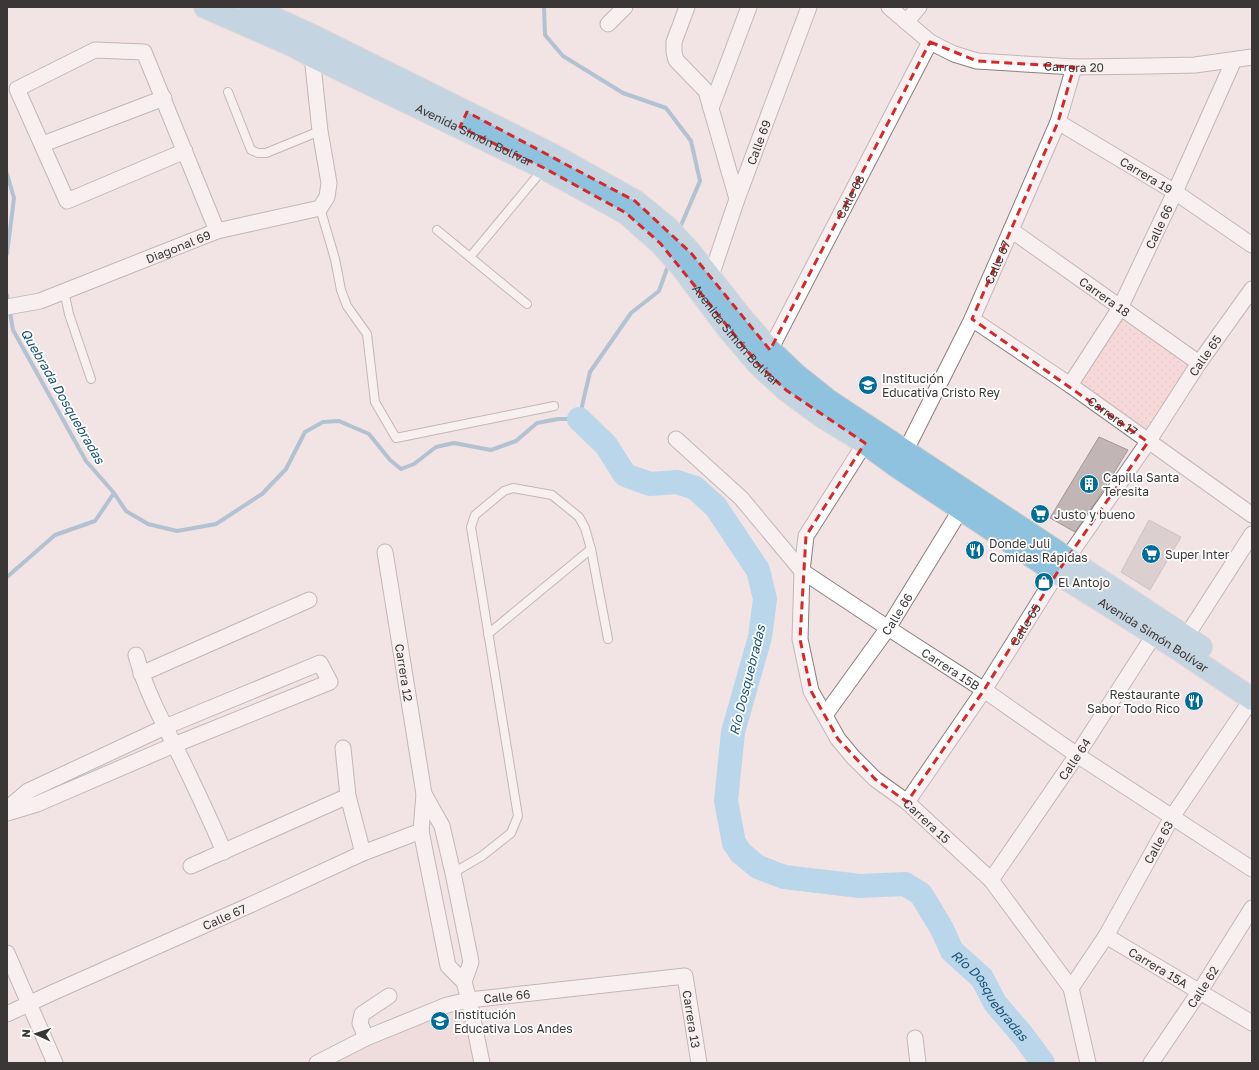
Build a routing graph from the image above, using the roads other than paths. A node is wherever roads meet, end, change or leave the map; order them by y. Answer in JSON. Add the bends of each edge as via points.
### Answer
{"nodes":[{"id":1,"x":205,"y":7,"type":"edge"},
{"id":2,"x":250,"y":7,"type":"edge"},
{"id":3,"x":625,"y":7,"type":"edge"},
{"id":4,"x":687,"y":7,"type":"edge"},
{"id":5,"x":749,"y":7,"type":"edge"},
{"id":6,"x":809,"y":7,"type":"edge"},
{"id":7,"x":889,"y":7,"type":"edge"},
{"id":8,"x":913,"y":14,"type":"edge"},
{"id":9,"x":608,"y":24,"type":"dead end"},
{"id":10,"x":930,"y":42,"type":"junction"},
{"id":11,"x":312,"y":56,"type":"junction"},
{"id":12,"x":1252,"y":58,"type":"edge"},
{"id":13,"x":1234,"y":60,"type":"junction"},
{"id":14,"x":1074,"y":67,"type":"junction"},
{"id":15,"x":228,"y":92,"type":"dead end"},
{"id":16,"x":164,"y":98,"type":"junction"},
{"id":17,"x":711,"y":108,"type":"junction"},
{"id":18,"x":464,"y":119,"type":"junction"},
{"id":19,"x":1058,"y":122,"type":"junction"},
{"id":20,"x":320,"y":131,"type":"junction"},
{"id":21,"x":42,"y":144,"type":"junction"},
{"id":22,"x":185,"y":151,"type":"junction"},
{"id":23,"x":544,"y":168,"type":"junction"},
{"id":24,"x":1175,"y":192,"type":"junction"},
{"id":25,"x":738,"y":199,"type":"junction"},
{"id":26,"x":320,"y":208,"type":"junction"},
{"id":27,"x":437,"y":230,"type":"dead end"},
{"id":28,"x":1011,"y":230,"type":"junction"},
{"id":29,"x":217,"y":231,"type":"junction"},
{"id":30,"x":663,"y":235,"type":"junction"},
{"id":31,"x":1252,"y":245,"type":"edge"},
{"id":32,"x":470,"y":257,"type":"junction"},
{"id":33,"x":685,"y":259,"type":"junction"},
{"id":34,"x":710,"y":279,"type":"junction"},
{"id":35,"x":1252,"y":289,"type":"edge"},
{"id":36,"x":64,"y":291,"type":"junction"},
{"id":37,"x":527,"y":304,"type":"dead end"},
{"id":38,"x":7,"y":307,"type":"edge"},
{"id":39,"x":1120,"y":308,"type":"junction"},
{"id":40,"x":972,"y":319,"type":"junction"},
{"id":41,"x":770,"y":350,"type":"junction"},
{"id":42,"x":1199,"y":363,"type":"junction"},
{"id":43,"x":91,"y":379,"type":"dead end"},
{"id":44,"x":1070,"y":385,"type":"junction"},
{"id":45,"x":554,"y":406,"type":"dead end"},
{"id":46,"x":676,"y":439,"type":"dead end"},
{"id":47,"x":1148,"y":442,"type":"junction"},
{"id":48,"x":865,"y":443,"type":"junction"},
{"id":49,"x":905,"y":452,"type":"junction"},
{"id":50,"x":961,"y":509,"type":"junction"},
{"id":51,"x":1252,"y":515,"type":"edge"},
{"id":52,"x":1252,"y":534,"type":"edge"},
{"id":53,"x":591,"y":549,"type":"junction"},
{"id":54,"x":385,"y":552,"type":"dead end"},
{"id":55,"x":1062,"y":566,"type":"junction"},
{"id":56,"x":802,"y":571,"type":"junction"},
{"id":57,"x":309,"y":600,"type":"dead end"},
{"id":58,"x":888,"y":628,"type":"junction"},
{"id":59,"x":488,"y":634,"type":"junction"},
{"id":60,"x":1154,"y":635,"type":"junction"},
{"id":61,"x":1186,"y":637,"type":"junction"},
{"id":62,"x":608,"y":639,"type":"dead end"},
{"id":63,"x":136,"y":654,"type":"dead end"},
{"id":64,"x":141,"y":674,"type":"junction"},
{"id":65,"x":1252,"y":682,"type":"edge"},
{"id":66,"x":984,"y":690,"type":"junction"},
{"id":67,"x":1252,"y":699,"type":"edge"},
{"id":68,"x":825,"y":715,"type":"junction"},
{"id":69,"x":165,"y":726,"type":"junction"},
{"id":70,"x":174,"y":745,"type":"junction"},
{"id":71,"x":343,"y":748,"type":"dead end"},
{"id":72,"x":1077,"y":755,"type":"junction"},
{"id":73,"x":424,"y":794,"type":"junction"},
{"id":74,"x":348,"y":796,"type":"junction"},
{"id":75,"x":907,"y":802,"type":"junction"},
{"id":76,"x":7,"y":809,"type":"edge"},
{"id":77,"x":7,"y":812,"type":"edge"},
{"id":78,"x":1172,"y":817,"type":"junction"},
{"id":79,"x":421,"y":831,"type":"junction"},
{"id":80,"x":224,"y":852,"type":"junction"},
{"id":81,"x":363,"y":853,"type":"junction"},
{"id":82,"x":191,"y":866,"type":"dead end"},
{"id":83,"x":1252,"y":869,"type":"edge"},
{"id":84,"x":453,"y":873,"type":"junction"},
{"id":85,"x":991,"y":880,"type":"junction"},
{"id":86,"x":1252,"y":908,"type":"edge"},
{"id":87,"x":1106,"y":936,"type":"junction"},
{"id":88,"x":7,"y":953,"type":"edge"},
{"id":89,"x":685,"y":976,"type":"joint"},
{"id":90,"x":464,"y":982,"type":"junction"},
{"id":91,"x":1071,"y":988,"type":"junction"},
{"id":92,"x":1200,"y":991,"type":"junction"},
{"id":93,"x":389,"y":996,"type":"dead end"},
{"id":94,"x":469,"y":1000,"type":"junction"},
{"id":95,"x":29,"y":1004,"type":"junction"},
{"id":96,"x":7,"y":1014,"type":"edge"},
{"id":97,"x":1252,"y":1023,"type":"edge"},
{"id":98,"x":366,"y":1038,"type":"junction"},
{"id":99,"x":915,"y":1038,"type":"dead end"},
{"id":100,"x":56,"y":1063,"type":"edge"},
{"id":101,"x":317,"y":1063,"type":"edge"},
{"id":102,"x":482,"y":1063,"type":"edge"},
{"id":103,"x":699,"y":1063,"type":"edge"},
{"id":104,"x":918,"y":1063,"type":"edge"},
{"id":105,"x":1088,"y":1063,"type":"edge"},
{"id":106,"x":1151,"y":1063,"type":"edge"}],
"edges":[{"from":1,"to":11,"type":"main road","name":"Avenida Simón Bolívar"},
{"from":2,"to":18,"type":"main road","name":"Avenida Simón Bolívar","via":[[319,39]]},
{"from":3,"to":9,"type":"street"},
{"from":4,"to":17,"type":"street","via":[[674,42],[674,52],[676,60],[706,91]]},
{"from":5,"to":17,"type":"street"},
{"from":6,"to":25,"type":"street","name":"Calle 69"},
{"from":7,"to":8,"type":"street"},
{"from":8,"to":10,"type":"street","name":"Carrera 20"},
{"from":10,"to":14,"type":"street","name":"Carrera 20","via":[[977,62]]},
{"from":10,"to":41,"type":"street","name":"Calle 68"},
{"from":11,"to":18,"type":"main road","name":"Avenida Simón Bolívar"},
{"from":11,"to":20,"type":"street"},
{"from":12,"to":13,"type":"street","name":"Carrera 20"},
{"from":13,"to":14,"type":"street","name":"Carrera 20","via":[[1195,65]]},
{"from":13,"to":24,"type":"street","name":"Calle 66"},
{"from":14,"to":19,"type":"street","name":"Calle 67"},
{"from":15,"to":20,"type":"lane","via":[[251,150],[258,153],[266,153]]},
{"from":16,"to":21,"type":"street"},
{"from":16,"to":21,"type":"street","via":[[144,52],[95,50],[17,89]]},
{"from":16,"to":22,"type":"street"},
{"from":17,"to":25,"type":"street"},
{"from":18,"to":23,"type":"main road","name":"Avenida Simón Bolívar"},
{"from":18,"to":30,"type":"main road","name":"Avenida Simón Bolívar","via":[[552,154],[635,201]]},
{"from":19,"to":24,"type":"street","name":"Carrera 19"},
{"from":19,"to":28,"type":"street","name":"Calle 67"},
{"from":20,"to":26,"type":"street","via":[[329,183],[327,197]]},
{"from":21,"to":22,"type":"street","via":[[67,201]]},
{"from":22,"to":29,"type":"street"},
{"from":23,"to":30,"type":"main road","name":"Avenida Simón Bolívar"},
{"from":23,"to":32,"type":"lane"},
{"from":24,"to":31,"type":"street","name":"Carrera 19"},
{"from":24,"to":39,"type":"street","name":"Calle 66"},
{"from":25,"to":34,"type":"street","name":"Calle 69"},
{"from":26,"to":29,"type":"street","name":"Diagonal 69"},
{"from":26,"to":45,"type":"lane","via":[[341,290],[347,306],[367,334],[376,402],[396,438]]},
{"from":27,"to":32,"type":"lane"},
{"from":28,"to":39,"type":"street","name":"Carrera 18"},
{"from":28,"to":40,"type":"street","name":"Calle 67"},
{"from":29,"to":36,"type":"street","name":"Diagonal 69"},
{"from":30,"to":33,"type":"main road","name":"Avenida Simón Bolívar"},
{"from":32,"to":37,"type":"lane"},
{"from":33,"to":34,"type":"main road","name":"Avenida Simón Bolívar"},
{"from":33,"to":48,"type":"main road","name":"Avenida Simón Bolívar","via":[[729,330],[758,364],[786,390]]},
{"from":34,"to":41,"type":"main road","name":"Avenida Simón Bolívar"},
{"from":35,"to":42,"type":"street","name":"Calle 65"},
{"from":36,"to":38,"type":"street","name":"Diagonal 69","via":[[40,301]]},
{"from":36,"to":43,"type":"lane"},
{"from":39,"to":42,"type":"street","name":"Carrera 18"},
{"from":39,"to":44,"type":"street","name":"Calle 66"},
{"from":40,"to":44,"type":"street","name":"Carrera 17"},
{"from":40,"to":49,"type":"street","name":"Calle 67"},
{"from":41,"to":49,"type":"main road","name":"Avenida Simón Bolívar","via":[[829,401]]},
{"from":42,"to":47,"type":"street","name":"Calle 65"},
{"from":44,"to":47,"type":"street","name":"Carrera 17"},
{"from":46,"to":56,"type":"street","name":"Carrera 15B","via":[[741,498]]},
{"from":47,"to":51,"type":"street","name":"Carrera 17"},
{"from":47,"to":55,"type":"street","name":"Calle 65"},
{"from":48,"to":50,"type":"main road","name":"Avenida Simón Bolívar"},
{"from":48,"to":56,"type":"street","via":[[806,536]]},
{"from":49,"to":55,"type":"main road","name":"Avenida Simón Bolívar"},
{"from":50,"to":55,"type":"main road","name":"Avenida Simón Bolívar"},
{"from":50,"to":58,"type":"street","name":"Calle 66"},
{"from":52,"to":61,"type":"street"},
{"from":53,"to":59,"type":"lane"},
{"from":53,"to":59,"type":"lane","via":[[579,517],[552,495],[513,488],[504,491],[487,505],[475,515],[471,527]]},
{"from":53,"to":62,"type":"lane"},
{"from":54,"to":73,"type":"street","name":"Carrera 12"},
{"from":55,"to":60,"type":"main road","name":"Avenida Simón Bolívar"},
{"from":55,"to":61,"type":"main road","name":"Avenida Simón Bolívar"},
{"from":55,"to":66,"type":"street","name":"Calle 65"},
{"from":56,"to":58,"type":"street","name":"Carrera 15B"},
{"from":56,"to":68,"type":"street","name":"Carrera 15","via":[[800,639],[811,691]]},
{"from":57,"to":64,"type":"street"},
{"from":58,"to":66,"type":"street","name":"Carrera 15B"},
{"from":58,"to":68,"type":"street","name":"Calle 66"},
{"from":59,"to":84,"type":"lane","via":[[518,816],[511,833],[482,856]]},
{"from":60,"to":67,"type":"main road","name":"Avenida Simón Bolívar"},
{"from":60,"to":72,"type":"street","name":"Calle 64"},
{"from":61,"to":65,"type":"main road","name":"Avenida Simón Bolívar"},
{"from":63,"to":64,"type":"street"},
{"from":64,"to":69,"type":"street"},
{"from":66,"to":72,"type":"street","name":"Carrera 15B"},
{"from":66,"to":75,"type":"street","name":"Calle 65"},
{"from":67,"to":78,"type":"street","name":"Calle 63"},
{"from":68,"to":75,"type":"street","name":"Carrera 15","via":[[838,739],[853,756],[875,779]]},
{"from":69,"to":70,"type":"street"},
{"from":69,"to":70,"type":"street","via":[[320,664],[330,682]]},
{"from":69,"to":76,"type":"street","via":[[28,791]]},
{"from":70,"to":77,"type":"street","via":[[37,804]]},
{"from":70,"to":80,"type":"street","via":[[206,808]]},
{"from":71,"to":74,"type":"street"},
{"from":72,"to":78,"type":"street","name":"Carrera 15B"},
{"from":72,"to":85,"type":"street","name":"Calle 64"},
{"from":73,"to":79,"type":"street","name":"Carrera 12"},
{"from":73,"to":84,"type":"street","name":"Carrera 12","via":[[442,826]]},
{"from":74,"to":80,"type":"street"},
{"from":74,"to":81,"type":"street"},
{"from":75,"to":85,"type":"street","name":"Carrera 15"},
{"from":78,"to":83,"type":"street","name":"Carrera 15B"},
{"from":78,"to":87,"type":"street","name":"Calle 63"},
{"from":79,"to":81,"type":"street","name":"Calle 67"},
{"from":79,"to":90,"type":"street","name":"Carrera 12","via":[[448,966]]},
{"from":80,"to":82,"type":"street"},
{"from":81,"to":95,"type":"street","name":"Calle 67"},
{"from":84,"to":90,"type":"street","name":"Carrera 12","via":[[471,962]]},
{"from":85,"to":91,"type":"street","name":"Carrera 15"},
{"from":86,"to":92,"type":"street","name":"Calle 62"},
{"from":87,"to":91,"type":"street","name":"Calle 63"},
{"from":87,"to":92,"type":"street","name":"Carrera 15A"},
{"from":88,"to":95,"type":"street"},
{"from":89,"to":94,"type":"street","name":"Calle 66"},
{"from":89,"to":103,"type":"street","name":"Carrera 13"},
{"from":90,"to":94,"type":"street","name":"Carrera 12"},
{"from":91,"to":105,"type":"street","name":"Carrera 15"},
{"from":92,"to":97,"type":"street","name":"Carrera 15A"},
{"from":92,"to":106,"type":"street","name":"Calle 62"},
{"from":93,"to":98,"type":"street","via":[[362,1014],[360,1023]]},
{"from":94,"to":98,"type":"street","name":"Calle 66","via":[[447,1004]]},
{"from":94,"to":102,"type":"street","name":"Carrera 12"},
{"from":95,"to":96,"type":"street","name":"Calle 67"},
{"from":95,"to":100,"type":"street"},
{"from":98,"to":101,"type":"street","name":"Calle 66"},
{"from":99,"to":104,"type":"street"}]}
